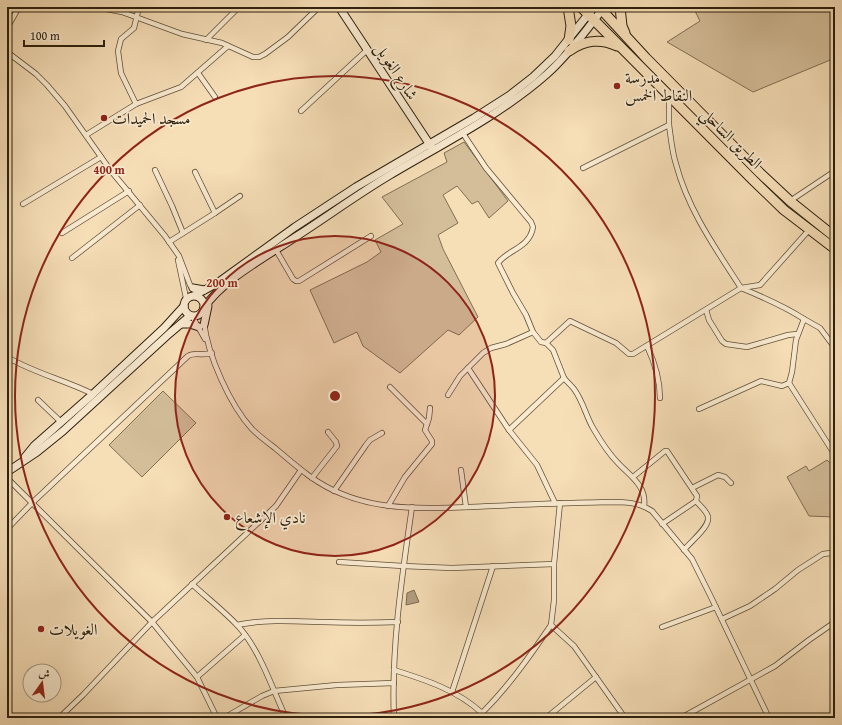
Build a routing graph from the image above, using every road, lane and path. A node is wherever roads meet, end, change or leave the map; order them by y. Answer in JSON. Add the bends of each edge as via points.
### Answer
{"nodes":[{"id":1,"x":19,"y":7,"type":"edge"},
{"id":2,"x":96,"y":7,"type":"edge"},
{"id":3,"x":139,"y":7,"type":"edge"},
{"id":4,"x":239,"y":7,"type":"edge"},
{"id":5,"x":319,"y":7,"type":"edge"},
{"id":6,"x":339,"y":7,"type":"edge"},
{"id":7,"x":568,"y":7,"type":"edge"},
{"id":8,"x":581,"y":7,"type":"edge"},
{"id":9,"x":620,"y":7,"type":"edge"},
{"id":10,"x":596,"y":11,"type":"edge"},
{"id":11,"x":137,"y":17,"type":"junction"},
{"id":12,"x":7,"y":28,"type":"edge"},
{"id":13,"x":626,"y":35,"type":"junction"},
{"id":14,"x":206,"y":40,"type":"junction"},
{"id":15,"x":569,"y":40,"type":"junction"},
{"id":16,"x":228,"y":46,"type":"junction"},
{"id":17,"x":367,"y":50,"type":"junction"},
{"id":18,"x":569,"y":51,"type":"junction"},
{"id":19,"x":624,"y":51,"type":"junction"},
{"id":20,"x":7,"y":52,"type":"edge"},
{"id":21,"x":198,"y":73,"type":"junction"},
{"id":22,"x":669,"y":96,"type":"junction"},
{"id":23,"x":215,"y":97,"type":"dead end"},
{"id":24,"x":136,"y":104,"type":"junction"},
{"id":25,"x":301,"y":111,"type":"dead end"},
{"id":26,"x":669,"y":125,"type":"junction"},
{"id":27,"x":462,"y":132,"type":"junction"},
{"id":28,"x":422,"y":133,"type":"junction"},
{"id":29,"x":86,"y":135,"type":"junction"},
{"id":30,"x":438,"y":138,"type":"junction"},
{"id":31,"x":431,"y":147,"type":"junction"},
{"id":32,"x":415,"y":152,"type":"junction"},
{"id":33,"x":101,"y":157,"type":"junction"},
{"id":34,"x":583,"y":168,"type":"dead end"},
{"id":35,"x":154,"y":170,"type":"dead end"},
{"id":36,"x":195,"y":172,"type":"dead end"},
{"id":37,"x":835,"y":172,"type":"edge"},
{"id":38,"x":129,"y":191,"type":"junction"},
{"id":39,"x":240,"y":196,"type":"dead end"},
{"id":40,"x":790,"y":201,"type":"junction"},
{"id":41,"x":23,"y":204,"type":"dead end"},
{"id":42,"x":140,"y":205,"type":"junction"},
{"id":43,"x":215,"y":213,"type":"junction"},
{"id":44,"x":809,"y":230,"type":"junction"},
{"id":45,"x":62,"y":233,"type":"dead end"},
{"id":46,"x":183,"y":233,"type":"junction"},
{"id":47,"x":371,"y":236,"type":"dead end"},
{"id":48,"x":835,"y":237,"type":"edge"},
{"id":49,"x":169,"y":242,"type":"junction"},
{"id":50,"x":835,"y":249,"type":"edge"},
{"id":51,"x":276,"y":250,"type":"junction"},
{"id":52,"x":175,"y":251,"type":"junction"},
{"id":53,"x":72,"y":258,"type":"dead end"},
{"id":54,"x":741,"y":288,"type":"junction"},
{"id":55,"x":194,"y":292,"type":"junction"},
{"id":56,"x":186,"y":298,"type":"junction"},
{"id":57,"x":211,"y":298,"type":"junction"},
{"id":58,"x":184,"y":306,"type":"junction"},
{"id":59,"x":204,"y":309,"type":"junction"},
{"id":60,"x":706,"y":310,"type":"junction"},
{"id":61,"x":191,"y":316,"type":"junction"},
{"id":62,"x":804,"y":319,"type":"junction"},
{"id":63,"x":181,"y":324,"type":"junction"},
{"id":64,"x":202,"y":326,"type":"junction"},
{"id":65,"x":533,"y":332,"type":"junction"},
{"id":66,"x":797,"y":334,"type":"junction"},
{"id":67,"x":546,"y":343,"type":"junction"},
{"id":68,"x":647,"y":346,"type":"junction"},
{"id":69,"x":835,"y":348,"type":"edge"},
{"id":70,"x":212,"y":353,"type":"junction"},
{"id":71,"x":7,"y":357,"type":"edge"},
{"id":72,"x":468,"y":368,"type":"junction"},
{"id":73,"x":564,"y":378,"type":"junction"},
{"id":74,"x":789,"y":383,"type":"junction"},
{"id":75,"x":390,"y":387,"type":"dead end"},
{"id":76,"x":93,"y":394,"type":"junction"},
{"id":77,"x":448,"y":395,"type":"dead end"},
{"id":78,"x":660,"y":398,"type":"dead end"},
{"id":79,"x":38,"y":400,"type":"dead end"},
{"id":80,"x":430,"y":408,"type":"dead end"},
{"id":81,"x":699,"y":409,"type":"dead end"},
{"id":82,"x":61,"y":422,"type":"junction"},
{"id":83,"x":427,"y":424,"type":"junction"},
{"id":84,"x":509,"y":430,"type":"junction"},
{"id":85,"x":328,"y":432,"type":"dead end"},
{"id":86,"x":382,"y":433,"type":"dead end"},
{"id":87,"x":835,"y":456,"type":"edge"},
{"id":88,"x":22,"y":461,"type":"junction"},
{"id":89,"x":301,"y":470,"type":"junction"},
{"id":90,"x":461,"y":470,"type":"dead end"},
{"id":91,"x":7,"y":472,"type":"edge"},
{"id":92,"x":633,"y":477,"type":"junction"},
{"id":93,"x":7,"y":478,"type":"edge"},
{"id":94,"x":312,"y":478,"type":"junction"},
{"id":95,"x":731,"y":483,"type":"dead end"},
{"id":96,"x":692,"y":488,"type":"junction"},
{"id":97,"x":334,"y":491,"type":"junction"},
{"id":98,"x":696,"y":501,"type":"junction"},
{"id":99,"x":32,"y":503,"type":"junction"},
{"id":100,"x":557,"y":503,"type":"junction"},
{"id":101,"x":388,"y":506,"type":"junction"},
{"id":102,"x":644,"y":506,"type":"junction"},
{"id":103,"x":412,"y":507,"type":"junction"},
{"id":104,"x":466,"y":507,"type":"junction"},
{"id":105,"x":662,"y":524,"type":"junction"},
{"id":106,"x":7,"y":529,"type":"edge"},
{"id":107,"x":684,"y":550,"type":"junction"},
{"id":108,"x":835,"y":554,"type":"edge"},
{"id":109,"x":339,"y":562,"type":"dead end"},
{"id":110,"x":554,"y":564,"type":"junction"},
{"id":111,"x":403,"y":566,"type":"junction"},
{"id":112,"x":493,"y":566,"type":"junction"},
{"id":113,"x":192,"y":584,"type":"junction"},
{"id":114,"x":716,"y":607,"type":"junction"},
{"id":115,"x":722,"y":619,"type":"junction"},
{"id":116,"x":152,"y":622,"type":"junction"},
{"id":117,"x":398,"y":622,"type":"junction"},
{"id":118,"x":835,"y":622,"type":"edge"},
{"id":119,"x":237,"y":625,"type":"junction"},
{"id":120,"x":551,"y":625,"type":"junction"},
{"id":121,"x":662,"y":627,"type":"dead end"},
{"id":122,"x":245,"y":635,"type":"junction"},
{"id":123,"x":394,"y":670,"type":"junction"},
{"id":124,"x":197,"y":677,"type":"junction"},
{"id":125,"x":596,"y":677,"type":"junction"},
{"id":126,"x":750,"y":680,"type":"junction"},
{"id":127,"x":394,"y":683,"type":"junction"},
{"id":128,"x":274,"y":691,"type":"junction"},
{"id":129,"x":452,"y":692,"type":"junction"},
{"id":130,"x":482,"y":713,"type":"junction"},
{"id":131,"x":59,"y":718,"type":"edge"},
{"id":132,"x":217,"y":718,"type":"edge"},
{"id":133,"x":224,"y":718,"type":"edge"},
{"id":134,"x":286,"y":718,"type":"edge"},
{"id":135,"x":394,"y":718,"type":"edge"},
{"id":136,"x":478,"y":718,"type":"edge"},
{"id":137,"x":486,"y":718,"type":"edge"},
{"id":138,"x":546,"y":718,"type":"edge"},
{"id":139,"x":625,"y":718,"type":"edge"},
{"id":140,"x":681,"y":718,"type":"edge"},
{"id":141,"x":769,"y":718,"type":"edge"}],
"edges":[{"from":1,"to":12,"type":"street"},
{"from":2,"to":11,"type":"street"},
{"from":3,"to":11,"type":"street"},
{"from":4,"to":14,"type":"street"},
{"from":5,"to":16,"type":"street","via":[[288,37],[259,57],[247,55]]},
{"from":6,"to":17,"type":"street","name":"شارع الغويل"},
{"from":7,"to":15,"type":"highway","via":[[571,26]]},
{"from":8,"to":10,"type":"highway","name":"الطريق الساحلي"},
{"from":9,"to":13,"type":"highway","via":[[622,26]]},
{"from":10,"to":13,"type":"highway","name":"الطريق الساحلي"},
{"from":10,"to":15,"type":"street"},
{"from":10,"to":18,"type":"street"},
{"from":10,"to":19,"type":"highway","name":"الطريق الساحلي"},
{"from":11,"to":14,"type":"street"},
{"from":11,"to":24,"type":"street","via":[[134,28],[121,39],[118,51],[121,73]]},
{"from":13,"to":40,"type":"highway","name":"الطريق الساحلي"},
{"from":14,"to":16,"type":"street"},
{"from":15,"to":30,"type":"street","via":[[522,86]]},
{"from":16,"to":21,"type":"street"},
{"from":17,"to":25,"type":"street"},
{"from":17,"to":28,"type":"street","name":"شارع الغويل"},
{"from":18,"to":19,"type":"highway","via":[[580,44],[592,41],[609,43]]},
{"from":18,"to":27,"type":"street","via":[[525,92]]},
{"from":19,"to":22,"type":"highway","name":"الطريق الساحلي"},
{"from":20,"to":29,"type":"street","via":[[47,85]]},
{"from":21,"to":23,"type":"street"},
{"from":21,"to":24,"type":"street","via":[[181,87]]},
{"from":22,"to":26,"type":"street"},
{"from":22,"to":44,"type":"highway","name":"الطريق الساحلي","via":[[784,210]]},
{"from":24,"to":29,"type":"street"},
{"from":26,"to":34,"type":"street"},
{"from":26,"to":54,"type":"street","via":[[676,164],[694,211]]},
{"from":27,"to":31,"type":"street"},
{"from":27,"to":65,"type":"street","via":[[486,168],[533,227],[521,247],[498,263]]},
{"from":28,"to":30,"type":"street"},
{"from":28,"to":31,"type":"street","name":"شارع الغويل"},
{"from":28,"to":32,"type":"street"},
{"from":29,"to":33,"type":"street"},
{"from":30,"to":31,"type":"street"},
{"from":31,"to":32,"type":"street"},
{"from":31,"to":51,"type":"street"},
{"from":32,"to":55,"type":"street","via":[[327,206],[206,289]]},
{"from":33,"to":38,"type":"street"},
{"from":33,"to":41,"type":"street"},
{"from":35,"to":46,"type":"street"},
{"from":36,"to":43,"type":"street"},
{"from":37,"to":40,"type":"street"},
{"from":38,"to":42,"type":"street"},
{"from":38,"to":45,"type":"street"},
{"from":39,"to":43,"type":"street"},
{"from":40,"to":48,"type":"highway","name":"الطريق الساحلي"},
{"from":42,"to":49,"type":"street"},
{"from":42,"to":53,"type":"street"},
{"from":43,"to":46,"type":"street"},
{"from":44,"to":50,"type":"highway","name":"الطريق الساحلي"},
{"from":44,"to":54,"type":"street","via":[[760,285]]},
{"from":46,"to":49,"type":"street"},
{"from":47,"to":51,"type":"street","via":[[299,281],[293,279]]},
{"from":49,"to":52,"type":"street"},
{"from":51,"to":57,"type":"street"},
{"from":52,"to":55,"type":"street"},
{"from":52,"to":56,"type":"street"},
{"from":54,"to":60,"type":"street"},
{"from":54,"to":62,"type":"street","via":[[769,299]]},
{"from":55,"to":56,"type":"street"},
{"from":55,"to":59,"type":"street","via":[[202,300]]},
{"from":56,"to":58,"type":"street"},
{"from":57,"to":59,"type":"street"},
{"from":57,"to":64,"type":"street"},
{"from":58,"to":61,"type":"street"},
{"from":58,"to":76,"type":"street"},
{"from":59,"to":61,"type":"street","via":[[197,316]]},
{"from":59,"to":64,"type":"street"},
{"from":60,"to":66,"type":"street","via":[[709,320],[726,344],[747,348]]},
{"from":60,"to":68,"type":"street"},
{"from":61,"to":63,"type":"street"},
{"from":61,"to":64,"type":"street"},
{"from":62,"to":66,"type":"street"},
{"from":62,"to":69,"type":"street","via":[[820,328]]},
{"from":63,"to":64,"type":"street"},
{"from":63,"to":88,"type":"street","via":[[63,431]]},
{"from":64,"to":70,"type":"street"},
{"from":65,"to":67,"type":"street","via":[[541,342]]},
{"from":65,"to":72,"type":"street","via":[[487,350]]},
{"from":66,"to":74,"type":"street"},
{"from":67,"to":68,"type":"street","via":[[570,321],[616,343],[629,354]]},
{"from":67,"to":73,"type":"street","via":[[556,355]]},
{"from":68,"to":78,"type":"street","via":[[657,371]]},
{"from":70,"to":89,"type":"street","via":[[231,400],[247,423]]},
{"from":70,"to":99,"type":"street","via":[[188,356]]},
{"from":71,"to":76,"type":"street"},
{"from":72,"to":77,"type":"street","via":[[454,382]]},
{"from":72,"to":84,"type":"street"},
{"from":73,"to":84,"type":"street"},
{"from":73,"to":92,"type":"street","via":[[577,394],[606,448]]},
{"from":74,"to":81,"type":"street","via":[[782,386],[761,381]]},
{"from":74,"to":87,"type":"street"},
{"from":75,"to":83,"type":"street"},
{"from":76,"to":82,"type":"street"},
{"from":79,"to":82,"type":"street"},
{"from":80,"to":83,"type":"street"},
{"from":82,"to":88,"type":"street","via":[[34,446]]},
{"from":83,"to":101,"type":"street","via":[[425,432],[432,444],[405,477]]},
{"from":84,"to":100,"type":"street","via":[[537,465]]},
{"from":85,"to":94,"type":"street","via":[[337,446]]},
{"from":86,"to":97,"type":"street","via":[[370,440]]},
{"from":88,"to":91,"type":"street"},
{"from":89,"to":94,"type":"street"},
{"from":89,"to":113,"type":"street","via":[[276,506]]},
{"from":90,"to":104,"type":"street"},
{"from":92,"to":96,"type":"street","via":[[667,450]]},
{"from":92,"to":102,"type":"street","via":[[641,488]]},
{"from":93,"to":99,"type":"street"},
{"from":94,"to":97,"type":"street"},
{"from":95,"to":96,"type":"street","via":[[718,475]]},
{"from":96,"to":98,"type":"street","via":[[697,496]]},
{"from":97,"to":101,"type":"street","via":[[351,498]]},
{"from":98,"to":105,"type":"street"},
{"from":98,"to":107,"type":"street","via":[[708,516],[708,522]]},
{"from":99,"to":106,"type":"street"},
{"from":99,"to":116,"type":"street"},
{"from":100,"to":102,"type":"street","via":[[609,502]]},
{"from":100,"to":104,"type":"street"},
{"from":100,"to":110,"type":"street"},
{"from":101,"to":103,"type":"street"},
{"from":102,"to":105,"type":"street","via":[[652,511]]},
{"from":103,"to":104,"type":"street"},
{"from":103,"to":111,"type":"street"},
{"from":105,"to":107,"type":"street"},
{"from":107,"to":114,"type":"street","via":[[692,559]]},
{"from":108,"to":115,"type":"street","via":[[823,554],[750,606]]},
{"from":109,"to":111,"type":"street"},
{"from":110,"to":112,"type":"street"},
{"from":110,"to":120,"type":"street"},
{"from":111,"to":112,"type":"street"},
{"from":111,"to":117,"type":"street"},
{"from":112,"to":129,"type":"street"},
{"from":113,"to":116,"type":"street"},
{"from":113,"to":119,"type":"street"},
{"from":114,"to":115,"type":"street"},
{"from":114,"to":121,"type":"street"},
{"from":115,"to":126,"type":"street"},
{"from":116,"to":124,"type":"street"},
{"from":116,"to":131,"type":"street"},
{"from":117,"to":119,"type":"street","via":[[271,621]]},
{"from":117,"to":123,"type":"street"},
{"from":118,"to":126,"type":"street","via":[[775,666]]},
{"from":119,"to":122,"type":"street"},
{"from":120,"to":125,"type":"street","via":[[574,646]]},
{"from":120,"to":130,"type":"street","via":[[528,659]]},
{"from":122,"to":124,"type":"street"},
{"from":122,"to":128,"type":"street"},
{"from":123,"to":127,"type":"street"},
{"from":123,"to":129,"type":"street","via":[[430,681]]},
{"from":124,"to":132,"type":"street"},
{"from":125,"to":138,"type":"street"},
{"from":125,"to":139,"type":"street"},
{"from":126,"to":140,"type":"street"},
{"from":126,"to":141,"type":"street"},
{"from":127,"to":128,"type":"street"},
{"from":127,"to":135,"type":"street"},
{"from":128,"to":133,"type":"street"},
{"from":128,"to":134,"type":"street"},
{"from":129,"to":130,"type":"street"},
{"from":130,"to":136,"type":"street"},
{"from":130,"to":137,"type":"street"}]}
